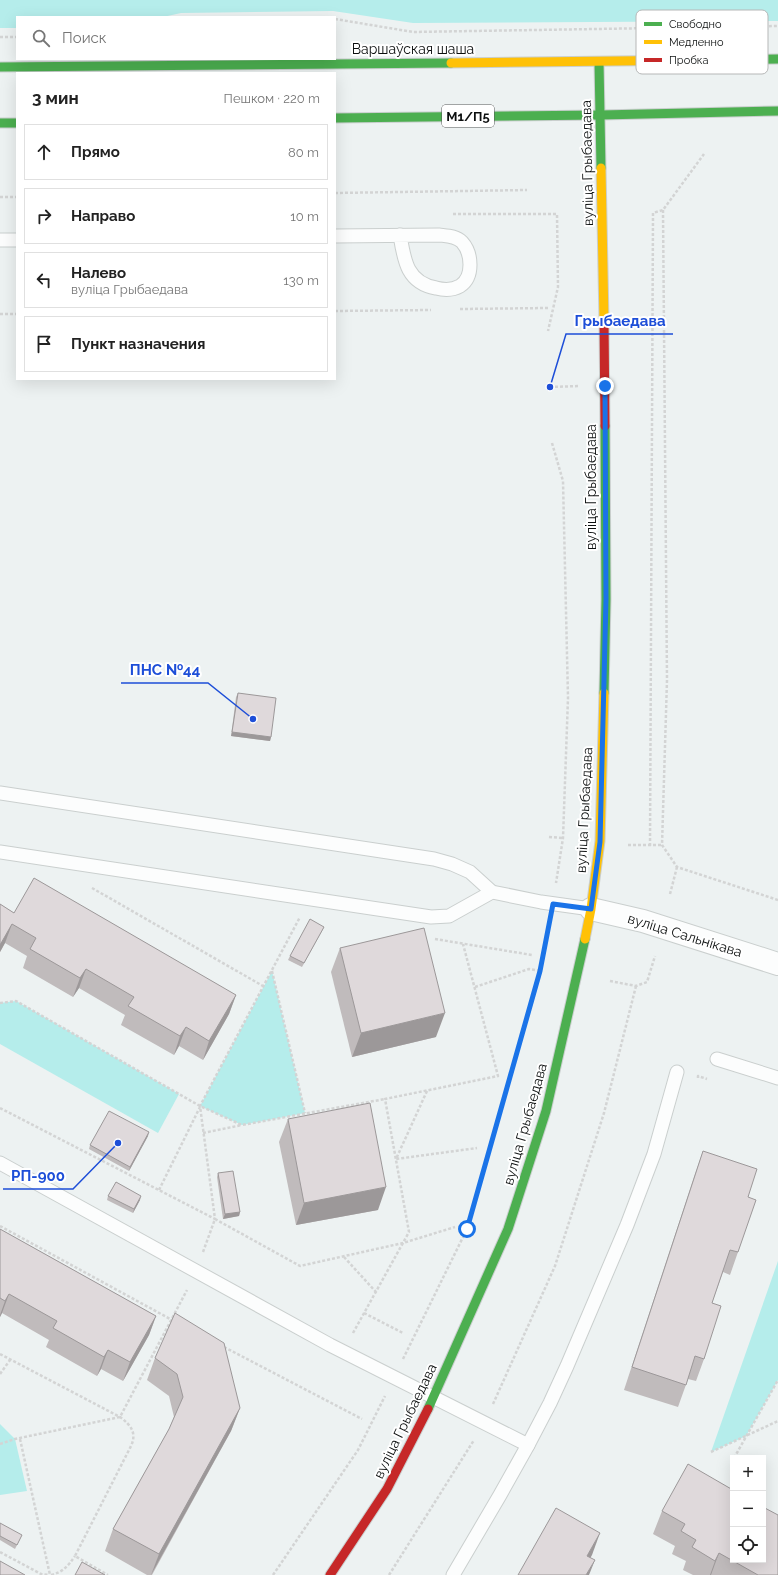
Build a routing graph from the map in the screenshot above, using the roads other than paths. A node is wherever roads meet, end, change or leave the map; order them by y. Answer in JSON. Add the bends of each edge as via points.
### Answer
{"nodes":[{"id":1,"x":768,"y":59,"type":"edge"},
{"id":2,"x":778,"y":59,"type":"edge"},
{"id":3,"x":636,"y":61,"type":"edge"},
{"id":4,"x":599,"y":62,"type":"junction"},
{"id":5,"x":0,"y":67,"type":"edge"},
{"id":6,"x":778,"y":110,"type":"edge"},
{"id":7,"x":600,"y":115,"type":"junction"},
{"id":8,"x":336,"y":118,"type":"edge"},
{"id":9,"x":0,"y":123,"type":"edge"},
{"id":10,"x":16,"y":123,"type":"edge"},
{"id":11,"x":400,"y":235,"type":"junction"},
{"id":12,"x":336,"y":236,"type":"edge"},
{"id":13,"x":0,"y":240,"type":"edge"},
{"id":14,"x":16,"y":240,"type":"edge"},
{"id":15,"x":0,"y":793,"type":"edge"},
{"id":16,"x":0,"y":852,"type":"edge"},
{"id":17,"x":492,"y":892,"type":"junction"},
{"id":18,"x":591,"y":909,"type":"junction"},
{"id":19,"x":778,"y":964,"type":"edge"},
{"id":20,"x":717,"y":1059,"type":"dead end"},
{"id":21,"x":677,"y":1072,"type":"dead end"},
{"id":22,"x":778,"y":1078,"type":"edge"},
{"id":23,"x":0,"y":1163,"type":"edge"},
{"id":24,"x":434,"y":1398,"type":"junction"},
{"id":25,"x":528,"y":1445,"type":"junction"},
{"id":26,"x":330,"y":1575,"type":"edge"},
{"id":27,"x":453,"y":1575,"type":"edge"}],
"edges":[{"from":1,"to":2,"type":"main road","name":"Варшаўская шаша"},
{"from":3,"to":4,"type":"main road","name":"Варшаўская шаша"},
{"from":4,"to":5,"type":"main road","name":"Варшаўская шаша"},
{"from":4,"to":7,"type":"main road","name":"вуліца Грыбаедава"},
{"from":6,"to":7,"type":"main road","number":"М1/П5"},
{"from":7,"to":8,"type":"main road","number":"М1/П5"},
{"from":7,"to":18,"type":"main road","name":"вуліца Грыбаедава","via":[[606,599],[600,842]]},
{"from":9,"to":10,"type":"main road"},
{"from":11,"to":11,"type":"lane","via":[[451,236],[461,241],[469,253],[468,275],[461,285],[451,289],[426,286],[416,280],[408,270]]},
{"from":11,"to":12,"type":"lane"},
{"from":13,"to":14,"type":"lane"},
{"from":15,"to":17,"type":"lane","via":[[434,859],[470,872]]},
{"from":16,"to":17,"type":"lane","via":[[431,917],[449,916]]},
{"from":17,"to":18,"type":"lane"},
{"from":18,"to":19,"type":"street","name":"вуліца Сальнікава","via":[[643,921]]},
{"from":18,"to":24,"type":"main road","name":"вуліца Грыбаедава","via":[[546,1111],[508,1229]]},
{"from":20,"to":22,"type":"lane"},
{"from":21,"to":25,"type":"lane","via":[[654,1154],[628,1225],[564,1371]]},
{"from":23,"to":24,"type":"lane","via":[[343,1352]]},
{"from":24,"to":25,"type":"lane"},
{"from":24,"to":26,"type":"main road","name":"вуліца Грыбаедава","via":[[387,1489]]},
{"from":25,"to":27,"type":"lane"}]}
